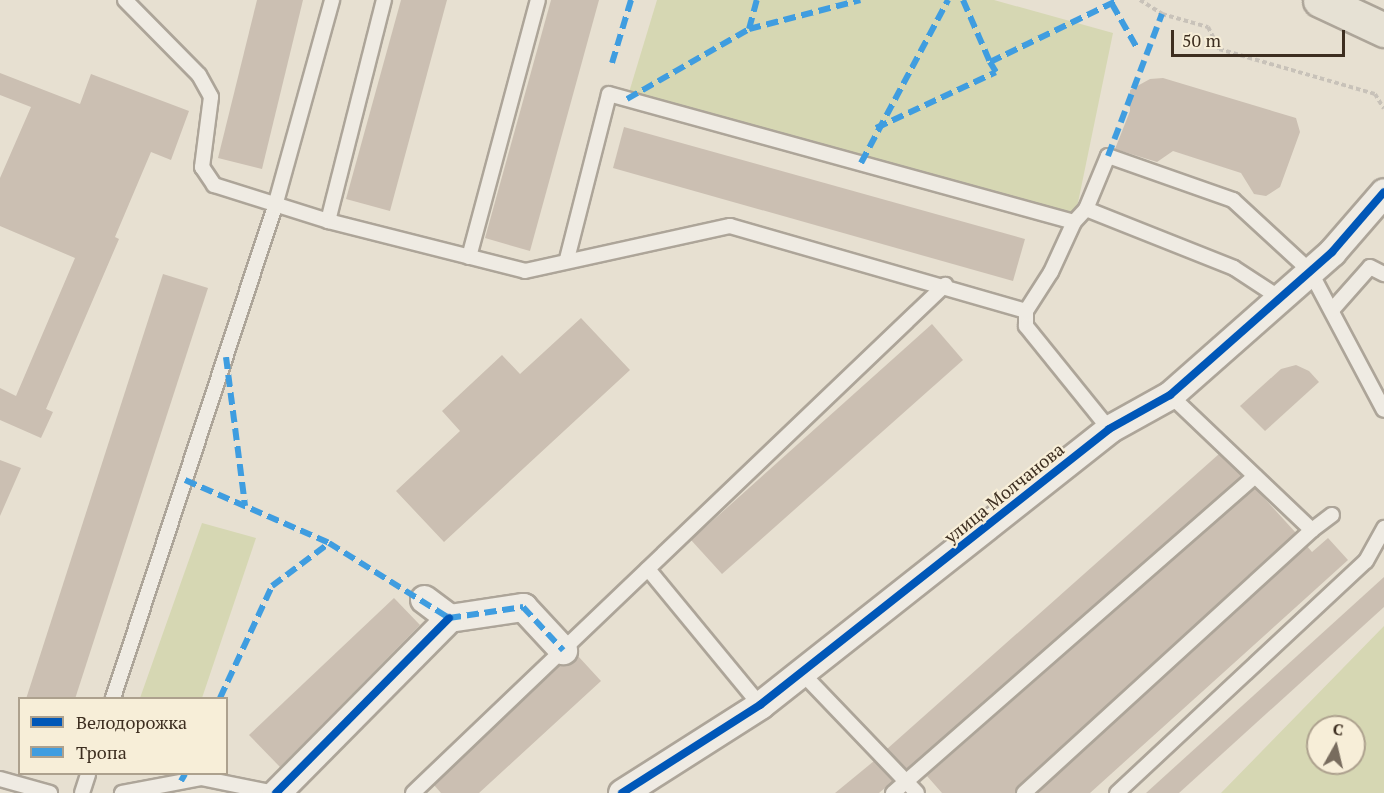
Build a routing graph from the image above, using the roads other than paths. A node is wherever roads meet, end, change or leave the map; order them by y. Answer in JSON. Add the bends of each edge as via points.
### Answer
{"nodes":[{"id":1,"x":125,"y":0,"type":"edge"},
{"id":2,"x":332,"y":0,"type":"edge"},
{"id":3,"x":384,"y":0,"type":"edge"},
{"id":4,"x":538,"y":0,"type":"edge"},
{"id":5,"x":1320,"y":0,"type":"edge"},
{"id":6,"x":1384,"y":30,"type":"edge"},
{"id":7,"x":1384,"y":192,"type":"edge"},
{"id":8,"x":275,"y":206,"type":"junction"},
{"id":9,"x":1086,"y":209,"type":"junction"},
{"id":10,"x":328,"y":221,"type":"junction"},
{"id":11,"x":1074,"y":222,"type":"junction"},
{"id":12,"x":469,"y":256,"type":"junction"},
{"id":13,"x":567,"y":259,"type":"junction"},
{"id":14,"x":1310,"y":271,"type":"junction"},
{"id":15,"x":1384,"y":274,"type":"edge"},
{"id":16,"x":945,"y":285,"type":"junction"},
{"id":17,"x":1280,"y":298,"type":"junction"},
{"id":18,"x":1332,"y":310,"type":"junction"},
{"id":19,"x":1026,"y":311,"type":"junction"},
{"id":20,"x":1170,"y":395,"type":"junction"},
{"id":21,"x":1384,"y":410,"type":"edge"},
{"id":22,"x":1109,"y":429,"type":"junction"},
{"id":23,"x":1255,"y":476,"type":"junction"},
{"id":24,"x":1332,"y":515,"type":"dead end"},
{"id":25,"x":1384,"y":528,"type":"edge"},
{"id":26,"x":1312,"y":530,"type":"junction"},
{"id":27,"x":648,"y":569,"type":"junction"},
{"id":28,"x":424,"y":599,"type":"dead end"},
{"id":29,"x":449,"y":618,"type":"junction"},
{"id":30,"x":563,"y":650,"type":"junction"},
{"id":31,"x":802,"y":673,"type":"junction"},
{"id":32,"x":114,"y":697,"type":"edge"},
{"id":33,"x":760,"y":705,"type":"junction"},
{"id":34,"x":88,"y":775,"type":"edge"},
{"id":35,"x":0,"y":779,"type":"edge"},
{"id":36,"x":905,"y":782,"type":"junction"},
{"id":37,"x":131,"y":792,"type":"edge"},
{"id":38,"x":50,"y":793,"type":"edge"},
{"id":39,"x":82,"y":793,"type":"edge"},
{"id":40,"x":275,"y":793,"type":"edge"},
{"id":41,"x":413,"y":793,"type":"edge"},
{"id":42,"x":622,"y":793,"type":"edge"},
{"id":43,"x":893,"y":793,"type":"edge"},
{"id":44,"x":917,"y":793,"type":"edge"},
{"id":45,"x":1024,"y":793,"type":"edge"},
{"id":46,"x":1117,"y":793,"type":"edge"}],
"edges":[{"from":1,"to":8,"type":"lane","via":[[199,75],[211,98],[202,167],[214,185]]},
{"from":2,"to":8,"type":"lane"},
{"from":3,"to":10,"type":"lane"},
{"from":4,"to":12,"type":"lane"},
{"from":5,"to":6,"type":"main road"},
{"from":7,"to":14,"type":"street","name":"улица Молчанова"},
{"from":8,"to":10,"type":"lane"},
{"from":8,"to":32,"type":"lane"},
{"from":9,"to":11,"type":"lane"},
{"from":9,"to":14,"type":"lane","via":[[1108,156],[1233,200]]},
{"from":9,"to":17,"type":"lane","via":[[1234,268]]},
{"from":10,"to":12,"type":"lane"},
{"from":11,"to":13,"type":"lane","via":[[609,94]]},
{"from":11,"to":19,"type":"lane","via":[[1051,272]]},
{"from":12,"to":13,"type":"lane","via":[[525,271]]},
{"from":13,"to":16,"type":"lane","via":[[730,226]]},
{"from":14,"to":17,"type":"street","name":"улица Молчанова"},
{"from":14,"to":18,"type":"lane"},
{"from":15,"to":18,"type":"lane","via":[[1370,267]]},
{"from":16,"to":19,"type":"lane"},
{"from":16,"to":27,"type":"lane"},
{"from":17,"to":20,"type":"street","name":"улица Молчанова"},
{"from":18,"to":21,"type":"lane"},
{"from":19,"to":22,"type":"lane","via":[[1026,326]]},
{"from":20,"to":22,"type":"street","name":"улица Молчанова"},
{"from":20,"to":23,"type":"lane"},
{"from":22,"to":31,"type":"street","name":"улица Молчанова"},
{"from":23,"to":26,"type":"lane"},
{"from":23,"to":36,"type":"lane"},
{"from":24,"to":26,"type":"lane"},
{"from":25,"to":46,"type":"lane","via":[[1366,561]]},
{"from":26,"to":45,"type":"lane"},
{"from":27,"to":30,"type":"lane"},
{"from":27,"to":33,"type":"lane"},
{"from":28,"to":29,"type":"street"},
{"from":29,"to":30,"type":"street","via":[[523,607]]},
{"from":29,"to":40,"type":"street"},
{"from":30,"to":41,"type":"lane"},
{"from":31,"to":33,"type":"street","name":"улица Молчанова"},
{"from":31,"to":36,"type":"lane"},
{"from":33,"to":42,"type":"street","name":"улица Молчанова"},
{"from":34,"to":39,"type":"lane"},
{"from":35,"to":38,"type":"lane"},
{"from":36,"to":43,"type":"lane"},
{"from":36,"to":44,"type":"lane"},
{"from":37,"to":40,"type":"lane","via":[[201,777]]}]}
